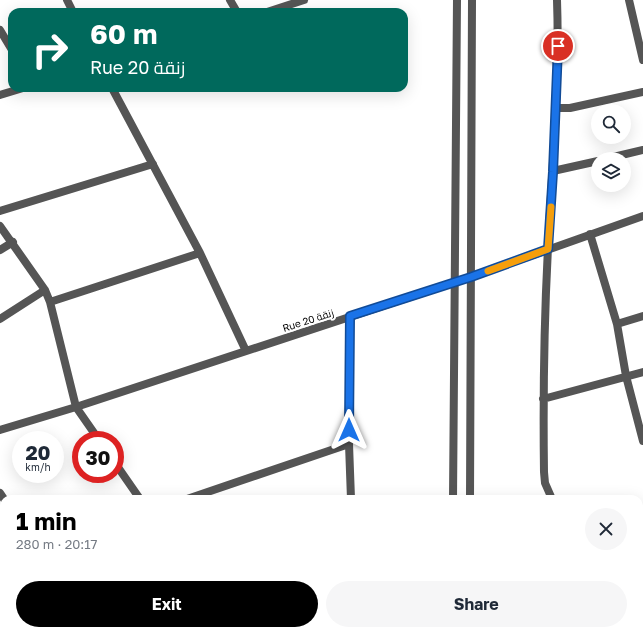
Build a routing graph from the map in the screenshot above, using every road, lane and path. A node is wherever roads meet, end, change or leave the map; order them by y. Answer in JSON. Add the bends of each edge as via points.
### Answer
{"nodes":[{"id":1,"x":304,"y":0,"type":"edge"},
{"id":2,"x":457,"y":0,"type":"edge"},
{"id":3,"x":472,"y":0,"type":"edge"},
{"id":4,"x":557,"y":0,"type":"edge"},
{"id":5,"x":629,"y":0,"type":"edge"},
{"id":6,"x":279,"y":8,"type":"edge"},
{"id":7,"x":0,"y":30,"type":"edge"},
{"id":8,"x":8,"y":43,"type":"edge"},
{"id":9,"x":643,"y":60,"type":"edge"},
{"id":10,"x":10,"y":92,"type":"edge"},
{"id":11,"x":114,"y":92,"type":"edge"},
{"id":12,"x":643,"y":92,"type":"edge"},
{"id":13,"x":0,"y":95,"type":"edge"},
{"id":14,"x":555,"y":108,"type":"junction"},
{"id":15,"x":643,"y":150,"type":"edge"},
{"id":16,"x":631,"y":153,"type":"edge"},
{"id":17,"x":591,"y":163,"type":"edge"},
{"id":18,"x":153,"y":164,"type":"junction"},
{"id":19,"x":553,"y":172,"type":"junction"},
{"id":20,"x":0,"y":211,"type":"edge"},
{"id":21,"x":643,"y":216,"type":"edge"},
{"id":22,"x":0,"y":226,"type":"edge"},
{"id":23,"x":590,"y":234,"type":"junction"},
{"id":24,"x":13,"y":242,"type":"junction"},
{"id":25,"x":548,"y":249,"type":"junction"},
{"id":26,"x":0,"y":250,"type":"edge"},
{"id":27,"x":200,"y":253,"type":"junction"},
{"id":28,"x":471,"y":277,"type":"junction"},
{"id":29,"x":455,"y":282,"type":"junction"},
{"id":30,"x":45,"y":290,"type":"junction"},
{"id":31,"x":50,"y":302,"type":"junction"},
{"id":32,"x":350,"y":316,"type":"junction"},
{"id":33,"x":643,"y":316,"type":"edge"},
{"id":34,"x":0,"y":319,"type":"edge"},
{"id":35,"x":618,"y":324,"type":"junction"},
{"id":36,"x":246,"y":351,"type":"junction"},
{"id":37,"x":643,"y":372,"type":"edge"},
{"id":38,"x":626,"y":376,"type":"junction"},
{"id":39,"x":543,"y":399,"type":"junction"},
{"id":40,"x":76,"y":407,"type":"junction"},
{"id":41,"x":0,"y":430,"type":"edge"},
{"id":42,"x":93,"y":431,"type":"edge"},
{"id":43,"x":643,"y":441,"type":"edge"},
{"id":44,"x":349,"y":444,"type":"junction"},
{"id":45,"x":124,"y":477,"type":"edge"},
{"id":46,"x":137,"y":495,"type":"edge"},
{"id":47,"x":199,"y":495,"type":"edge"},
{"id":48,"x":351,"y":495,"type":"edge"},
{"id":49,"x":453,"y":495,"type":"edge"},
{"id":50,"x":470,"y":495,"type":"edge"},
{"id":51,"x":550,"y":495,"type":"edge"}],
"edges":[{"from":1,"to":6,"type":"street"},
{"from":2,"to":29,"type":"street"},
{"from":3,"to":28,"type":"street"},
{"from":4,"to":14,"type":"street"},
{"from":5,"to":9,"type":"street"},
{"from":7,"to":8,"type":"street"},
{"from":10,"to":13,"type":"street"},
{"from":11,"to":18,"type":"street"},
{"from":12,"to":14,"type":"street","via":[[570,108]]},
{"from":14,"to":19,"type":"street"},
{"from":15,"to":16,"type":"street"},
{"from":17,"to":19,"type":"street"},
{"from":18,"to":20,"type":"street"},
{"from":18,"to":27,"type":"street"},
{"from":19,"to":25,"type":"street"},
{"from":21,"to":23,"type":"street","name":"Rue 20 زنقة"},
{"from":22,"to":24,"type":"street"},
{"from":23,"to":25,"type":"street","name":"Rue 20 زنقة"},
{"from":23,"to":35,"type":"street"},
{"from":24,"to":26,"type":"street"},
{"from":24,"to":30,"type":"street"},
{"from":25,"to":28,"type":"street","name":"Rue 20 زنقة"},
{"from":25,"to":39,"type":"street"},
{"from":27,"to":31,"type":"street"},
{"from":27,"to":36,"type":"street"},
{"from":28,"to":29,"type":"street","name":"Rue 20 زنقة"},
{"from":28,"to":50,"type":"street"},
{"from":29,"to":32,"type":"street","name":"Rue 20 زنقة"},
{"from":29,"to":49,"type":"street"},
{"from":30,"to":31,"type":"street"},
{"from":30,"to":34,"type":"street"},
{"from":31,"to":40,"type":"street"},
{"from":32,"to":36,"type":"street","name":"Rue 20 زنقة"},
{"from":32,"to":44,"type":"street"},
{"from":33,"to":35,"type":"street"},
{"from":35,"to":38,"type":"street"},
{"from":36,"to":40,"type":"street","name":"Rue 20 زنقة"},
{"from":37,"to":38,"type":"street"},
{"from":38,"to":39,"type":"street"},
{"from":38,"to":43,"type":"street"},
{"from":39,"to":51,"type":"street","via":[[544,472]]},
{"from":40,"to":41,"type":"street","name":"Rue 20 زنقة"},
{"from":40,"to":42,"type":"street"},
{"from":44,"to":47,"type":"street"},
{"from":44,"to":48,"type":"street"},
{"from":45,"to":46,"type":"street"}]}
